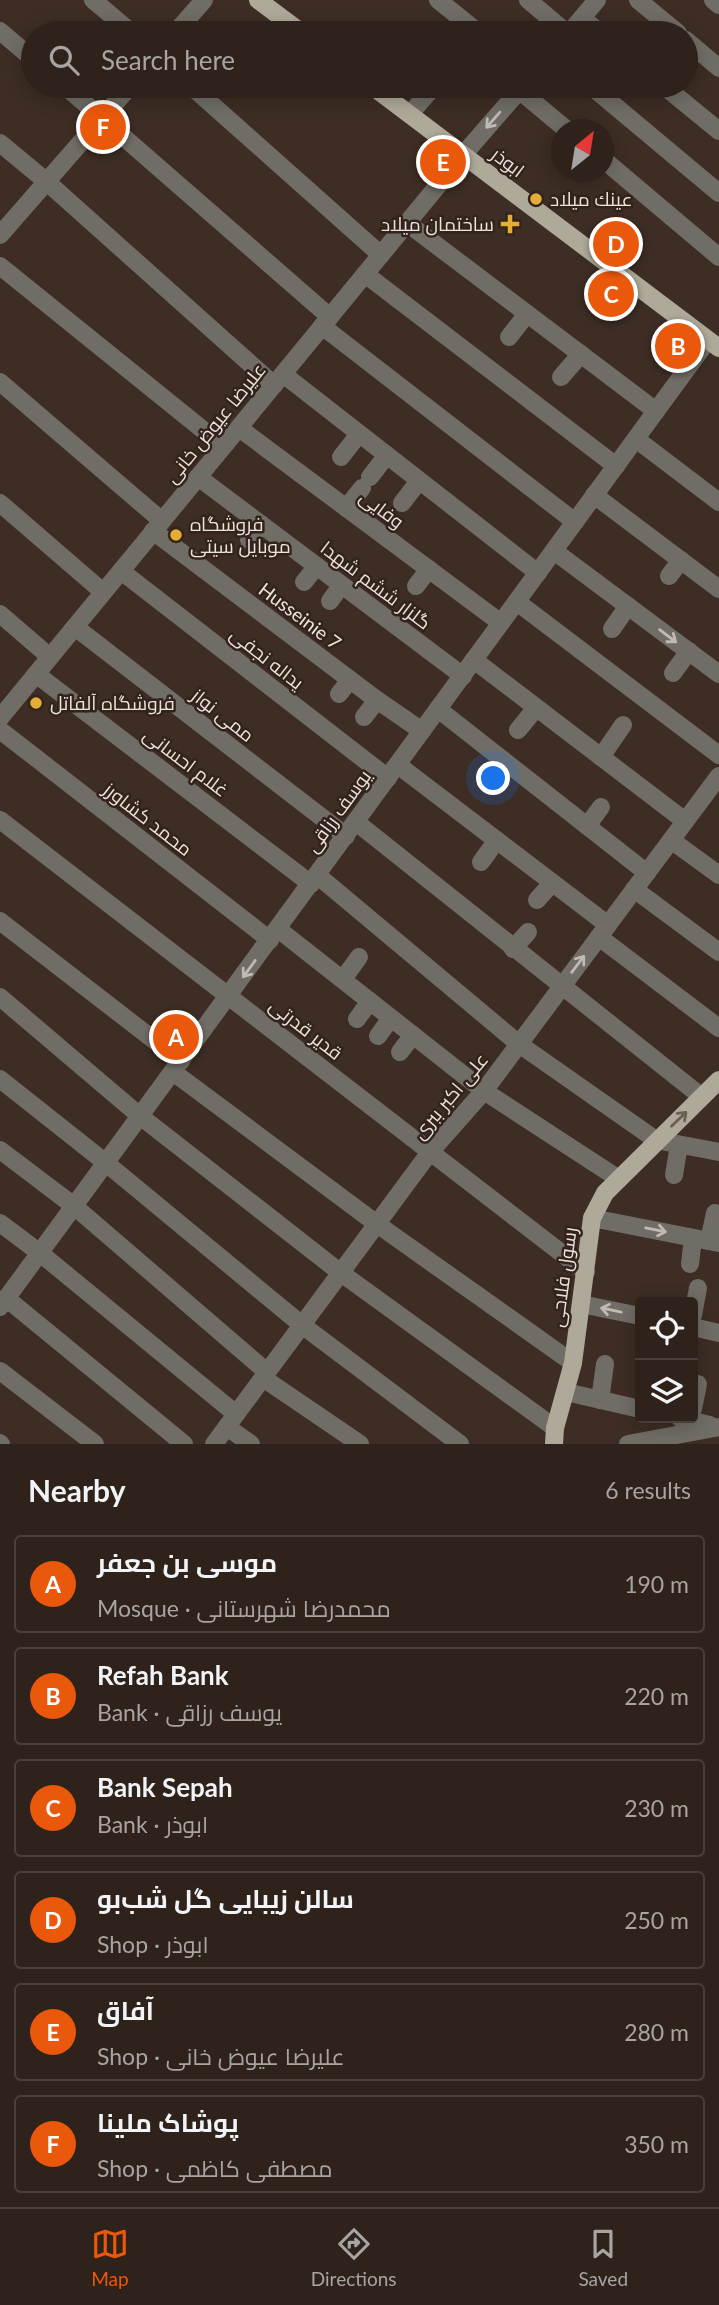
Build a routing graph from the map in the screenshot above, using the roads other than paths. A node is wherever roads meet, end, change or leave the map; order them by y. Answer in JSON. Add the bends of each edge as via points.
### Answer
{"nodes":[{"id":1,"x":93,"y":0,"type":"edge"},
{"id":2,"x":204,"y":0,"type":"edge"},
{"id":3,"x":258,"y":0,"type":"edge"},
{"id":4,"x":438,"y":0,"type":"edge"},
{"id":5,"x":528,"y":0,"type":"edge"},
{"id":6,"x":597,"y":0,"type":"edge"},
{"id":7,"x":638,"y":0,"type":"edge"},
{"id":8,"x":713,"y":0,"type":"edge"},
{"id":9,"x":719,"y":5,"type":"edge"},
{"id":10,"x":582,"y":18,"type":"junction"},
{"id":11,"x":118,"y":21,"type":"edge"},
{"id":12,"x":186,"y":21,"type":"edge"},
{"id":13,"x":286,"y":21,"type":"edge"},
{"id":14,"x":463,"y":21,"type":"edge"},
{"id":15,"x":553,"y":21,"type":"edge"},
{"id":16,"x":579,"y":21,"type":"edge"},
{"id":17,"x":586,"y":21,"type":"edge"},
{"id":18,"x":663,"y":21,"type":"edge"},
{"id":19,"x":0,"y":31,"type":"edge"},
{"id":20,"x":21,"y":49,"type":"edge"},
{"id":21,"x":698,"y":50,"type":"edge"},
{"id":22,"x":719,"y":68,"type":"edge"},
{"id":23,"x":79,"y":98,"type":"edge"},
{"id":24,"x":119,"y":98,"type":"edge"},
{"id":25,"x":204,"y":98,"type":"edge"},
{"id":26,"x":388,"y":98,"type":"edge"},
{"id":27,"x":424,"y":98,"type":"edge"},
{"id":28,"x":512,"y":98,"type":"edge"},
{"id":29,"x":532,"y":98,"type":"edge"},
{"id":30,"x":605,"y":98,"type":"edge"},
{"id":31,"x":679,"y":98,"type":"edge"},
{"id":32,"x":410,"y":114,"type":"junction"},
{"id":33,"x":102,"y":117,"type":"junction"},
{"id":34,"x":554,"y":119,"type":"edge"},
{"id":35,"x":719,"y":131,"type":"edge"},
{"id":36,"x":0,"y":143,"type":"edge"},
{"id":37,"x":463,"y":155,"type":"junction"},
{"id":38,"x":614,"y":168,"type":"edge"},
{"id":39,"x":47,"y":182,"type":"junction"},
{"id":40,"x":719,"y":193,"type":"edge"},
{"id":41,"x":407,"y":223,"type":"junction"},
{"id":42,"x":0,"y":235,"type":"edge"},
{"id":43,"x":381,"y":255,"type":"junction"},
{"id":44,"x":719,"y":257,"type":"edge"},
{"id":45,"x":0,"y":266,"type":"edge"},
{"id":46,"x":365,"y":274,"type":"junction"},
{"id":47,"x":527,"y":314,"type":"junction"},
{"id":48,"x":326,"y":321,"type":"junction"},
{"id":49,"x":509,"y":337,"type":"dead end"},
{"id":50,"x":714,"y":344,"type":"edge"},
{"id":51,"x":581,"y":354,"type":"junction"},
{"id":52,"x":561,"y":377,"type":"dead end"},
{"id":53,"x":278,"y":379,"type":"junction"},
{"id":54,"x":0,"y":382,"type":"edge"},
{"id":55,"x":656,"y":411,"type":"junction"},
{"id":56,"x":239,"y":428,"type":"junction"},
{"id":57,"x":359,"y":434,"type":"junction"},
{"id":58,"x":636,"y":439,"type":"junction"},
{"id":59,"x":223,"y":446,"type":"junction"},
{"id":60,"x":387,"y":455,"type":"junction"},
{"id":61,"x":341,"y":457,"type":"dead end"},
{"id":62,"x":616,"y":466,"type":"junction"},
{"id":63,"x":198,"y":477,"type":"junction"},
{"id":64,"x":419,"y":481,"type":"junction"},
{"id":65,"x":594,"y":495,"type":"junction"},
{"id":66,"x":719,"y":502,"type":"edge"},
{"id":67,"x":0,"y":503,"type":"edge"},
{"id":68,"x":402,"y":503,"type":"dead end"},
{"id":69,"x":346,"y":508,"type":"junction"},
{"id":70,"x":575,"y":522,"type":"junction"},
{"id":71,"x":261,"y":524,"type":"junction"},
{"id":72,"x":158,"y":526,"type":"junction"},
{"id":73,"x":249,"y":540,"type":"dead end"},
{"id":74,"x":554,"y":551,"type":"junction"},
{"id":75,"x":681,"y":560,"type":"junction"},
{"id":76,"x":316,"y":567,"type":"junction"},
{"id":77,"x":429,"y":569,"type":"junction"},
{"id":78,"x":121,"y":571,"type":"junction"},
{"id":79,"x":538,"y":573,"type":"junction"},
{"id":80,"x":669,"y":576,"type":"dead end"},
{"id":81,"x":304,"y":582,"type":"dead end"},
{"id":82,"x":341,"y":586,"type":"junction"},
{"id":83,"x":416,"y":586,"type":"dead end"},
{"id":84,"x":719,"y":589,"type":"edge"},
{"id":85,"x":103,"y":592,"type":"junction"},
{"id":86,"x":330,"y":601,"type":"dead end"},
{"id":87,"x":516,"y":602,"type":"junction"},
{"id":88,"x":628,"y":606,"type":"junction"},
{"id":89,"x":0,"y":614,"type":"edge"},
{"id":90,"x":501,"y":623,"type":"junction"},
{"id":91,"x":75,"y":627,"type":"junction"},
{"id":92,"x":612,"y":629,"type":"dead end"},
{"id":93,"x":689,"y":651,"type":"junction"},
{"id":94,"x":50,"y":657,"type":"junction"},
{"id":95,"x":474,"y":660,"type":"junction"},
{"id":96,"x":673,"y":673,"type":"dead end"},
{"id":97,"x":36,"y":674,"type":"junction"},
{"id":98,"x":719,"y":674,"type":"edge"},
{"id":99,"x":463,"y":676,"type":"junction"},
{"id":100,"x":377,"y":700,"type":"junction"},
{"id":101,"x":536,"y":708,"type":"junction"},
{"id":102,"x":438,"y":709,"type":"junction"},
{"id":103,"x":0,"y":718,"type":"edge"},
{"id":104,"x":623,"y":725,"type":"dead end"},
{"id":105,"x":0,"y":730,"type":"edge"},
{"id":106,"x":519,"y":730,"type":"dead end"},
{"id":107,"x":422,"y":732,"type":"junction"},
{"id":108,"x":345,"y":744,"type":"junction"},
{"id":109,"x":719,"y":755,"type":"edge"},
{"id":110,"x":601,"y":757,"type":"junction"},
{"id":111,"x":393,"y":772,"type":"junction"},
{"id":112,"x":716,"y":786,"type":"edge"},
{"id":113,"x":601,"y":807,"type":"dead end"},
{"id":114,"x":0,"y":820,"type":"edge"},
{"id":115,"x":685,"y":821,"type":"junction"},
{"id":116,"x":587,"y":826,"type":"junction"},
{"id":117,"x":351,"y":829,"type":"junction"},
{"id":118,"x":497,"y":840,"type":"junction"},
{"id":119,"x":671,"y":840,"type":"junction"},
{"id":120,"x":481,"y":862,"type":"dead end"},
{"id":121,"x":647,"y":873,"type":"junction"},
{"id":122,"x":719,"y":875,"type":"edge"},
{"id":123,"x":314,"y":879,"type":"junction"},
{"id":124,"x":552,"y":883,"type":"junction"},
{"id":125,"x":635,"y":889,"type":"junction"},
{"id":126,"x":537,"y":900,"type":"dead end"},
{"id":127,"x":0,"y":921,"type":"edge"},
{"id":128,"x":603,"y":931,"type":"junction"},
{"id":129,"x":527,"y":932,"type":"dead end"},
{"id":130,"x":274,"y":934,"type":"junction"},
{"id":131,"x":513,"y":948,"type":"junction"},
{"id":132,"x":719,"y":952,"type":"edge"},
{"id":133,"x":359,"y":957,"type":"dead end"},
{"id":134,"x":343,"y":979,"type":"junction"},
{"id":135,"x":561,"y":987,"type":"junction"},
{"id":136,"x":229,"y":996,"type":"junction"},
{"id":137,"x":0,"y":997,"type":"edge"},
{"id":138,"x":370,"y":1001,"type":"junction"},
{"id":139,"x":391,"y":1018,"type":"junction"},
{"id":140,"x":357,"y":1019,"type":"dead end"},
{"id":141,"x":719,"y":1028,"type":"edge"},
{"id":142,"x":413,"y":1035,"type":"junction"},
{"id":143,"x":378,"y":1036,"type":"dead end"},
{"id":144,"x":519,"y":1044,"type":"junction"},
{"id":145,"x":400,"y":1052,"type":"dead end"},
{"id":146,"x":177,"y":1067,"type":"junction"},
{"id":147,"x":0,"y":1079,"type":"edge"},
{"id":148,"x":719,"y":1080,"type":"edge"},
{"id":149,"x":484,"y":1091,"type":"junction"},
{"id":150,"x":702,"y":1097,"type":"junction"},
{"id":151,"x":140,"y":1116,"type":"junction"},
{"id":152,"x":656,"y":1140,"type":"junction"},
{"id":153,"x":679,"y":1145,"type":"junction"},
{"id":154,"x":0,"y":1150,"type":"edge"},
{"id":155,"x":429,"y":1152,"type":"junction"},
{"id":156,"x":719,"y":1153,"type":"edge"},
{"id":157,"x":106,"y":1163,"type":"junction"},
{"id":158,"x":674,"y":1175,"type":"dead end"},
{"id":159,"x":619,"y":1179,"type":"junction"},
{"id":160,"x":74,"y":1206,"type":"junction"},
{"id":161,"x":715,"y":1213,"type":"dead end"},
{"id":162,"x":592,"y":1218,"type":"junction"},
{"id":163,"x":0,"y":1223,"type":"edge"},
{"id":164,"x":377,"y":1224,"type":"junction"},
{"id":165,"x":707,"y":1240,"type":"edge"},
{"id":166,"x":40,"y":1253,"type":"junction"},
{"id":167,"x":690,"y":1264,"type":"dead end"},
{"id":168,"x":586,"y":1272,"type":"junction"},
{"id":169,"x":341,"y":1273,"type":"junction"},
{"id":170,"x":698,"y":1288,"type":"dead end"},
{"id":171,"x":696,"y":1297,"type":"edge"},
{"id":172,"x":2,"y":1304,"type":"edge"},
{"id":173,"x":581,"y":1304,"type":"junction"},
{"id":174,"x":635,"y":1315,"type":"edge"},
{"id":175,"x":302,"y":1325,"type":"junction"},
{"id":176,"x":698,"y":1328,"type":"edge"},
{"id":177,"x":719,"y":1333,"type":"edge"},
{"id":178,"x":573,"y":1363,"type":"junction"},
{"id":179,"x":605,"y":1364,"type":"dead end"},
{"id":180,"x":0,"y":1371,"type":"edge"},
{"id":181,"x":265,"y":1375,"type":"junction"},
{"id":182,"x":566,"y":1392,"type":"junction"},
{"id":183,"x":600,"y":1400,"type":"junction"},
{"id":184,"x":635,"y":1408,"type":"edge"},
{"id":185,"x":232,"y":1420,"type":"junction"},
{"id":186,"x":698,"y":1420,"type":"edge"},
{"id":187,"x":719,"y":1427,"type":"edge"},
{"id":188,"x":555,"y":1436,"type":"edge"},
{"id":189,"x":95,"y":1444,"type":"edge"},
{"id":190,"x":184,"y":1444,"type":"edge"},
{"id":191,"x":214,"y":1444,"type":"edge"},
{"id":192,"x":251,"y":1444,"type":"edge"},
{"id":193,"x":360,"y":1444,"type":"edge"},
{"id":194,"x":460,"y":1444,"type":"edge"},
{"id":195,"x":628,"y":1444,"type":"edge"}],
"edges":[{"from":1,"to":11,"type":"street"},
{"from":2,"to":12,"type":"street"},
{"from":3,"to":13,"type":"main road"},
{"from":4,"to":14,"type":"street"},
{"from":5,"to":15,"type":"street"},
{"from":6,"to":10,"type":"street"},
{"from":7,"to":18,"type":"street"},
{"from":8,"to":9,"type":"street"},
{"from":10,"to":16,"type":"street"},
{"from":10,"to":17,"type":"street"},
{"from":19,"to":20,"type":"street"},
{"from":21,"to":22,"type":"street"},
{"from":23,"to":33,"type":"street"},
{"from":24,"to":33,"type":"street"},
{"from":25,"to":43,"type":"street"},
{"from":26,"to":32,"type":"main road","name":"ابوذر"},
{"from":27,"to":32,"type":"street"},
{"from":28,"to":37,"type":"street","name":"علیرضا عیوض خانی","one_way":true},
{"from":29,"to":34,"type":"street"},
{"from":30,"to":40,"type":"street"},
{"from":31,"to":35,"type":"street"},
{"from":32,"to":37,"type":"main road","name":"ابوذر"},
{"from":33,"to":39,"type":"street"},
{"from":33,"to":48,"type":"street"},
{"from":36,"to":39,"type":"street"},
{"from":37,"to":41,"type":"street","name":"علیرضا عیوض خانی"},
{"from":37,"to":50,"type":"main road","name":"ابوذر"},
{"from":38,"to":44,"type":"street"},
{"from":39,"to":42,"type":"street"},
{"from":39,"to":53,"type":"street"},
{"from":41,"to":43,"type":"street","name":"علیرضا عیوض خانی"},
{"from":41,"to":47,"type":"street"},
{"from":43,"to":46,"type":"street","name":"علیرضا عیوض خانی"},
{"from":45,"to":59,"type":"street"},
{"from":46,"to":48,"type":"street","name":"علیرضا عیوض خانی"},
{"from":46,"to":62,"type":"street"},
{"from":47,"to":49,"type":"street"},
{"from":47,"to":51,"type":"street"},
{"from":48,"to":53,"type":"street","name":"علیرضا عیوض خانی"},
{"from":48,"to":70,"type":"street"},
{"from":50,"to":55,"type":"street","name":"یوسف رزاقی"},
{"from":51,"to":52,"type":"street"},
{"from":51,"to":55,"type":"street"},
{"from":53,"to":56,"type":"street","name":"علیرضا عیوض خانی"},
{"from":53,"to":57,"type":"street"},
{"from":54,"to":72,"type":"street","name":"Husseinie 7"},
{"from":55,"to":58,"type":"street","name":"یوسف رزاقی"},
{"from":56,"to":59,"type":"street","name":"علیرضا عیوض خانی"},
{"from":56,"to":69,"type":"street","name":"وفایی"},
{"from":57,"to":60,"type":"street"},
{"from":57,"to":61,"type":"street"},
{"from":58,"to":62,"type":"street","name":"یوسف رزاقی"},
{"from":58,"to":66,"type":"street"},
{"from":59,"to":63,"type":"street","name":"علیرضا عیوض خانی"},
{"from":60,"to":64,"type":"street"},
{"from":60,"to":69,"type":"street"},
{"from":62,"to":65,"type":"street","name":"یوسف رزاقی"},
{"from":63,"to":71,"type":"street","name":"گلزار ششم شهدا"},
{"from":63,"to":72,"type":"street","name":"علیرضا عیوض خانی"},
{"from":64,"to":68,"type":"street"},
{"from":64,"to":79,"type":"street"},
{"from":65,"to":70,"type":"street","name":"یوسف رزاقی"},
{"from":65,"to":75,"type":"street"},
{"from":67,"to":85,"type":"street"},
{"from":69,"to":77,"type":"street","name":"وفایی"},
{"from":70,"to":74,"type":"street","name":"یوسف رزاقی"},
{"from":71,"to":73,"type":"street"},
{"from":71,"to":76,"type":"street","name":"گلزار ششم شهدا"},
{"from":72,"to":78,"type":"street","name":"علیرضا عیوض خانی"},
{"from":72,"to":100,"type":"street","name":"Husseinie 7","via":[[344,687]]},
{"from":74,"to":79,"type":"street","name":"یوسف رزاقی"},
{"from":74,"to":88,"type":"street"},
{"from":75,"to":80,"type":"street"},
{"from":75,"to":84,"type":"street"},
{"from":76,"to":81,"type":"street"},
{"from":76,"to":82,"type":"street","name":"گلزار ششم شهدا"},
{"from":77,"to":83,"type":"street"},
{"from":77,"to":90,"type":"street","name":"وفایی"},
{"from":78,"to":85,"type":"street","name":"علیرضا عیوض خانی"},
{"from":78,"to":108,"type":"street","name":"یداله نجفی"},
{"from":79,"to":87,"type":"street","name":"یوسف رزاقی"},
{"from":82,"to":86,"type":"street"},
{"from":82,"to":99,"type":"street","name":"گلزار ششم شهدا"},
{"from":85,"to":91,"type":"street","name":"علیرضا عیوض خانی"},
{"from":87,"to":90,"type":"street","name":"یوسف رزاقی"},
{"from":87,"to":109,"type":"street"},
{"from":88,"to":92,"type":"street"},
{"from":88,"to":93,"type":"street","one_way":true},
{"from":89,"to":94,"type":"street"},
{"from":90,"to":95,"type":"street","name":"یوسف رزاقی"},
{"from":91,"to":94,"type":"street","name":"علیرضا عیوض خانی"},
{"from":91,"to":117,"type":"street","name":"ممی نواز"},
{"from":93,"to":96,"type":"street"},
{"from":93,"to":98,"type":"street"},
{"from":94,"to":97,"type":"street","name":"علیرضا عیوض خانی"},
{"from":95,"to":99,"type":"street","name":"یوسف رزاقی"},
{"from":95,"to":101,"type":"street"},
{"from":97,"to":103,"type":"street","name":"علیرضا عیوض خانی"},
{"from":97,"to":123,"type":"street","name":"غلام احسانی"},
{"from":99,"to":102,"type":"street","name":"یوسف رزاقی"},
{"from":100,"to":107,"type":"street","name":"Husseinie 7"},
{"from":100,"to":108,"type":"street"},
{"from":101,"to":106,"type":"street"},
{"from":101,"to":110,"type":"street"},
{"from":102,"to":107,"type":"street","name":"یوسف رزاقی"},
{"from":102,"to":116,"type":"street"},
{"from":104,"to":110,"type":"street"},
{"from":105,"to":130,"type":"street","name":"محمد کشاورز"},
{"from":107,"to":111,"type":"street","name":"یوسف رزاقی"},
{"from":108,"to":111,"type":"street","name":"یداله نجفی"},
{"from":110,"to":115,"type":"street"},
{"from":111,"to":117,"type":"street","name":"یوسف رزاقی"},
{"from":111,"to":118,"type":"street","name":"یداله نجفی"},
{"from":112,"to":115,"type":"street","name":"علی اکبر ببری"},
{"from":113,"to":116,"type":"street"},
{"from":114,"to":136,"type":"street","name":"قدیر قدرتی"},
{"from":115,"to":119,"type":"street","name":"علی اکبر ببری"},
{"from":116,"to":121,"type":"street"},
{"from":117,"to":123,"type":"street","name":"یوسف رزاقی"},
{"from":117,"to":131,"type":"street","name":"ممی نواز","via":[[465,918]]},
{"from":118,"to":120,"type":"street"},
{"from":118,"to":124,"type":"street","name":"یداله نجفی"},
{"from":119,"to":121,"type":"street","name":"علی اکبر ببری"},
{"from":119,"to":122,"type":"street"},
{"from":121,"to":125,"type":"street","name":"علی اکبر ببری"},
{"from":123,"to":130,"type":"street","name":"یوسف رزاقی"},
{"from":123,"to":144,"type":"street","name":"غلام احسانی","via":[[412,965]]},
{"from":124,"to":126,"type":"street"},
{"from":124,"to":128,"type":"street","name":"یداله نجفی"},
{"from":125,"to":128,"type":"street","name":"علی اکبر ببری"},
{"from":125,"to":132,"type":"street"},
{"from":127,"to":146,"type":"street"},
{"from":135,"to":128,"type":"street","name":"علی اکبر ببری","one_way":true},
{"from":128,"to":141,"type":"street","name":"یداله نجفی"},
{"from":129,"to":131,"type":"street"},
{"from":130,"to":134,"type":"street","name":"محمد کشاورز"},
{"from":130,"to":136,"type":"street","name":"یوسف رزاقی","one_way":true},
{"from":131,"to":135,"type":"street","name":"ممی نواز"},
{"from":133,"to":134,"type":"street"},
{"from":134,"to":138,"type":"street","name":"محمد کشاورز"},
{"from":135,"to":144,"type":"street","name":"علی اکبر ببری"},
{"from":135,"to":150,"type":"street","name":"ممی نواز"},
{"from":136,"to":146,"type":"street","name":"یوسف رزاقی"},
{"from":136,"to":155,"type":"street","name":"قدیر قدرتی"},
{"from":137,"to":151,"type":"street"},
{"from":138,"to":139,"type":"street","name":"محمد کشاورز"},
{"from":138,"to":140,"type":"street"},
{"from":139,"to":142,"type":"street","name":"محمد کشاورز"},
{"from":139,"to":143,"type":"street"},
{"from":142,"to":145,"type":"street"},
{"from":142,"to":149,"type":"street","name":"محمد کشاورز"},
{"from":144,"to":149,"type":"street","name":"علی اکبر ببری"},
{"from":144,"to":152,"type":"street","name":"غلام احسانی"},
{"from":146,"to":151,"type":"street","name":"یوسف رزاقی"},
{"from":146,"to":164,"type":"street"},
{"from":147,"to":157,"type":"street"},
{"from":148,"to":150,"type":"main road","name":"رسول فلاحی"},
{"from":149,"to":155,"type":"street","name":"علی اکبر ببری"},
{"from":149,"to":159,"type":"street","name":"محمد کشاورز"},
{"from":152,"to":150,"type":"main road","name":"رسول فلاحی","one_way":true},
{"from":151,"to":157,"type":"street","name":"یوسف رزاقی"},
{"from":151,"to":169,"type":"street"},
{"from":152,"to":153,"type":"street"},
{"from":152,"to":159,"type":"main road","name":"رسول فلاحی"},
{"from":153,"to":156,"type":"street"},
{"from":153,"to":158,"type":"street"},
{"from":154,"to":160,"type":"street"},
{"from":155,"to":164,"type":"street","name":"علی اکبر ببری"},
{"from":155,"to":168,"type":"street","name":"قدیر قدرتی"},
{"from":157,"to":160,"type":"street","name":"یوسف رزاقی"},
{"from":157,"to":175,"type":"street"},
{"from":159,"to":162,"type":"main road","name":"رسول فلاحی","via":[[605,1193]]},
{"from":160,"to":166,"type":"street","name":"یوسف رزاقی"},
{"from":160,"to":181,"type":"street"},
{"from":161,"to":165,"type":"street"},
{"from":162,"to":165,"type":"street","one_way":true},
{"from":162,"to":168,"type":"main road","name":"رسول فلاحی"},
{"from":163,"to":166,"type":"street"},
{"from":164,"to":169,"type":"street","name":"علی اکبر ببری"},
{"from":164,"to":178,"type":"street"},
{"from":165,"to":167,"type":"street"},
{"from":166,"to":172,"type":"street","name":"یوسف رزاقی"},
{"from":166,"to":185,"type":"street"},
{"from":168,"to":173,"type":"main road","name":"رسول فلاحی"},
{"from":169,"to":175,"type":"street","name":"علی اکبر ببری"},
{"from":169,"to":188,"type":"street"},
{"from":170,"to":171,"type":"street"},
{"from":172,"to":190,"type":"street"},
{"from":174,"to":173,"type":"street","one_way":true},
{"from":173,"to":178,"type":"main road","name":"رسول فلاحی"},
{"from":175,"to":181,"type":"street","name":"علی اکبر ببری"},
{"from":175,"to":194,"type":"street"},
{"from":176,"to":177,"type":"street"},
{"from":178,"to":182,"type":"main road","name":"رسول فلاحی"},
{"from":179,"to":183,"type":"street"},
{"from":180,"to":189,"type":"street"},
{"from":181,"to":185,"type":"street","name":"علی اکبر ببری"},
{"from":181,"to":193,"type":"street"},
{"from":182,"to":183,"type":"street"},
{"from":182,"to":188,"type":"main road","name":"رسول فلاحی"},
{"from":183,"to":184,"type":"street"},
{"from":185,"to":191,"type":"street","name":"علی اکبر ببری"},
{"from":185,"to":192,"type":"street"},
{"from":186,"to":187,"type":"street"},
{"from":187,"to":195,"type":"street"}]}
